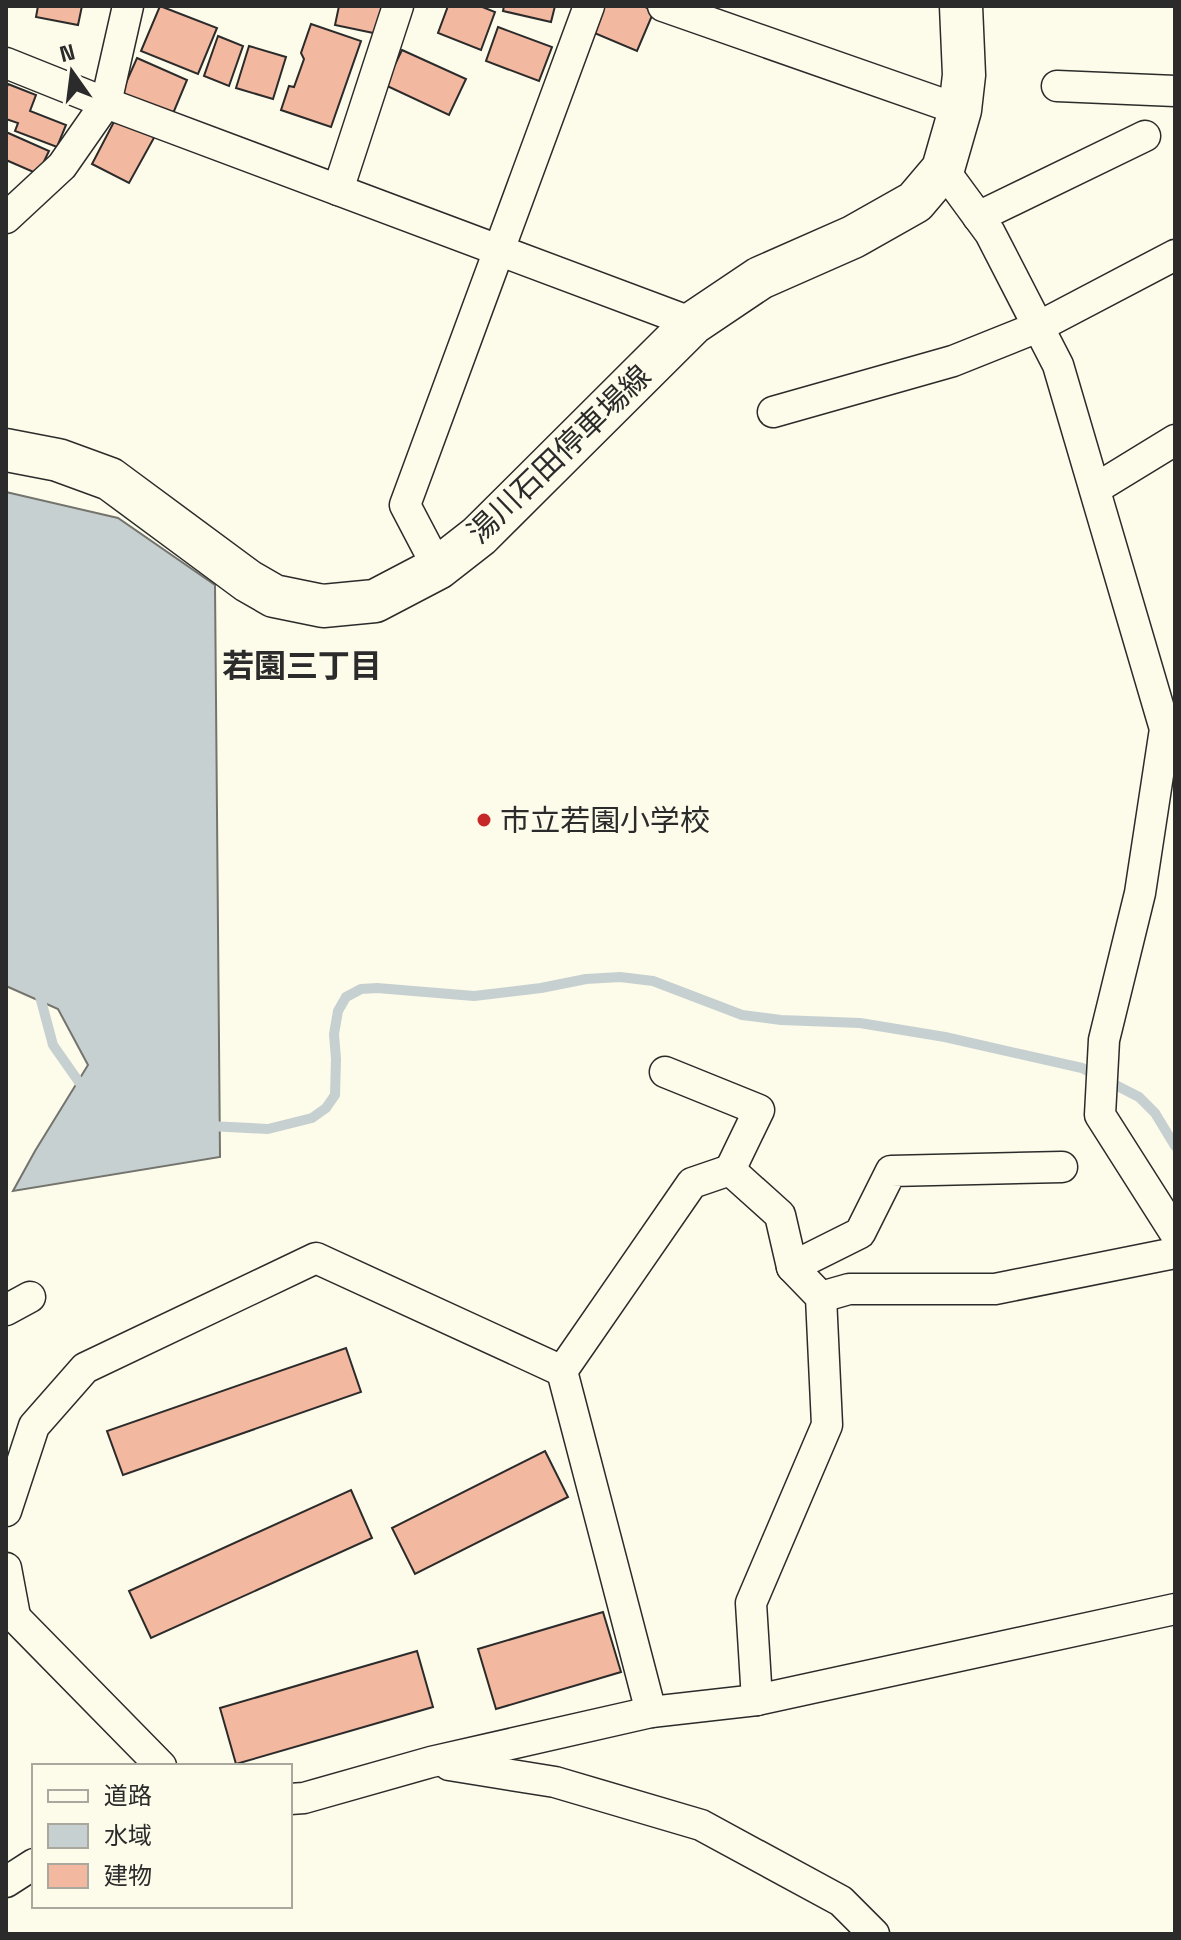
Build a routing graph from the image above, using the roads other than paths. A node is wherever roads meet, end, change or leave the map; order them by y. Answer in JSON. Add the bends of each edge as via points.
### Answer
{"nodes":[{"id":1,"x":128,"y":6,"type":"edge"},
{"id":2,"x":398,"y":6,"type":"edge"},
{"id":3,"x":589,"y":6,"type":"edge"},
{"id":4,"x":663,"y":6,"type":"edge"},
{"id":5,"x":961,"y":6,"type":"edge"},
{"id":6,"x":6,"y":63,"type":"edge"},
{"id":7,"x":1057,"y":86,"type":"dead end"},
{"id":8,"x":1175,"y":91,"type":"edge"},
{"id":9,"x":106,"y":103,"type":"junction"},
{"id":10,"x":960,"y":110,"type":"junction"},
{"id":11,"x":1145,"y":136,"type":"dead end"},
{"id":12,"x":943,"y":169,"type":"junction"},
{"id":13,"x":338,"y":190,"type":"junction"},
{"id":14,"x":9,"y":212,"type":"edge"},
{"id":15,"x":978,"y":217,"type":"junction"},
{"id":16,"x":498,"y":251,"type":"junction"},
{"id":17,"x":1175,"y":255,"type":"edge"},
{"id":18,"x":693,"y":323,"type":"junction"},
{"id":19,"x":1038,"y":327,"type":"junction"},
{"id":20,"x":773,"y":412,"type":"dead end"},
{"id":21,"x":1175,"y":440,"type":"edge"},
{"id":22,"x":6,"y":450,"type":"edge"},
{"id":23,"x":1095,"y":489,"type":"junction"},
{"id":24,"x":438,"y":568,"type":"junction"},
{"id":25,"x":1170,"y":730,"type":"edge"},
{"id":26,"x":665,"y":1072,"type":"dead end"},
{"id":27,"x":1062,"y":1167,"type":"dead end"},
{"id":28,"x":730,"y":1170,"type":"junction"},
{"id":29,"x":1175,"y":1233,"type":"edge"},
{"id":30,"x":1175,"y":1253,"type":"edge"},
{"id":31,"x":792,"y":1267,"type":"junction"},
{"id":32,"x":821,"y":1297,"type":"junction"},
{"id":33,"x":562,"y":1371,"type":"junction"},
{"id":34,"x":6,"y":1511,"type":"edge"},
{"id":35,"x":6,"y":1568,"type":"edge"},
{"id":36,"x":1175,"y":1609,"type":"edge"},
{"id":37,"x":10,"y":1612,"type":"edge"},
{"id":38,"x":757,"y":1700,"type":"junction"},
{"id":39,"x":651,"y":1712,"type":"junction"},
{"id":40,"x":431,"y":1762,"type":"junction"},
{"id":41,"x":159,"y":1764,"type":"edge"},
{"id":42,"x":292,"y":1799,"type":"edge"},
{"id":43,"x":32,"y":1865,"type":"edge"},
{"id":44,"x":6,"y":1882,"type":"edge"},
{"id":45,"x":874,"y":1934,"type":"edge"}],
"edges":[{"from":1,"to":9,"type":"street"},
{"from":2,"to":13,"type":"street"},
{"from":3,"to":16,"type":"street"},
{"from":4,"to":10,"type":"street"},
{"from":5,"to":10,"type":"main road","name":"湯川石田停車場線"},
{"from":6,"to":9,"type":"street"},
{"from":7,"to":8,"type":"street"},
{"from":9,"to":13,"type":"street"},
{"from":9,"to":14,"type":"street","via":[[62,166]]},
{"from":10,"to":12,"type":"main road","name":"湯川石田停車場線"},
{"from":11,"to":15,"type":"street"},
{"from":12,"to":15,"type":"street"},
{"from":12,"to":18,"type":"main road","name":"湯川石田停車場線","via":[[915,202],[853,237],[760,278]]},
{"from":13,"to":16,"type":"street"},
{"from":15,"to":19,"type":"street"},
{"from":16,"to":18,"type":"street"},
{"from":16,"to":24,"type":"street","via":[[405,505]]},
{"from":17,"to":19,"type":"street"},
{"from":18,"to":24,"type":"main road","name":"湯川石田停車場線","via":[[479,536]]},
{"from":19,"to":20,"type":"street","via":[[953,361]]},
{"from":19,"to":23,"type":"street","via":[[1058,365]]},
{"from":21,"to":23,"type":"street"},
{"from":22,"to":24,"type":"main road","name":"湯川石田停車場線","via":[[58,460],[110,479],[274,596],[323,606],[375,601]]},
{"from":23,"to":25,"type":"street"},
{"from":25,"to":29,"type":"street","via":[[1140,893],[1104,1040],[1100,1115]]},
{"from":26,"to":28,"type":"street","via":[[759,1110]]},
{"from":27,"to":31,"type":"street","via":[[891,1171],[860,1233]]},
{"from":28,"to":31,"type":"street","via":[[780,1215]]},
{"from":28,"to":33,"type":"street","via":[[692,1183]]},
{"from":30,"to":32,"type":"street","via":[[995,1289],[849,1289]]},
{"from":31,"to":32,"type":"street"},
{"from":32,"to":38,"type":"street","via":[[827,1425],[751,1603]]},
{"from":33,"to":34,"type":"street","via":[[316,1258],[85,1368],[34,1426]]},
{"from":33,"to":39,"type":"street"},
{"from":35,"to":37,"type":"street"},
{"from":36,"to":38,"type":"street"},
{"from":37,"to":41,"type":"street"},
{"from":38,"to":39,"type":"street"},
{"from":39,"to":40,"type":"street"},
{"from":40,"to":42,"type":"street"},
{"from":40,"to":45,"type":"street","via":[[555,1782],[701,1825],[841,1901]]},
{"from":43,"to":44,"type":"street"}]}
